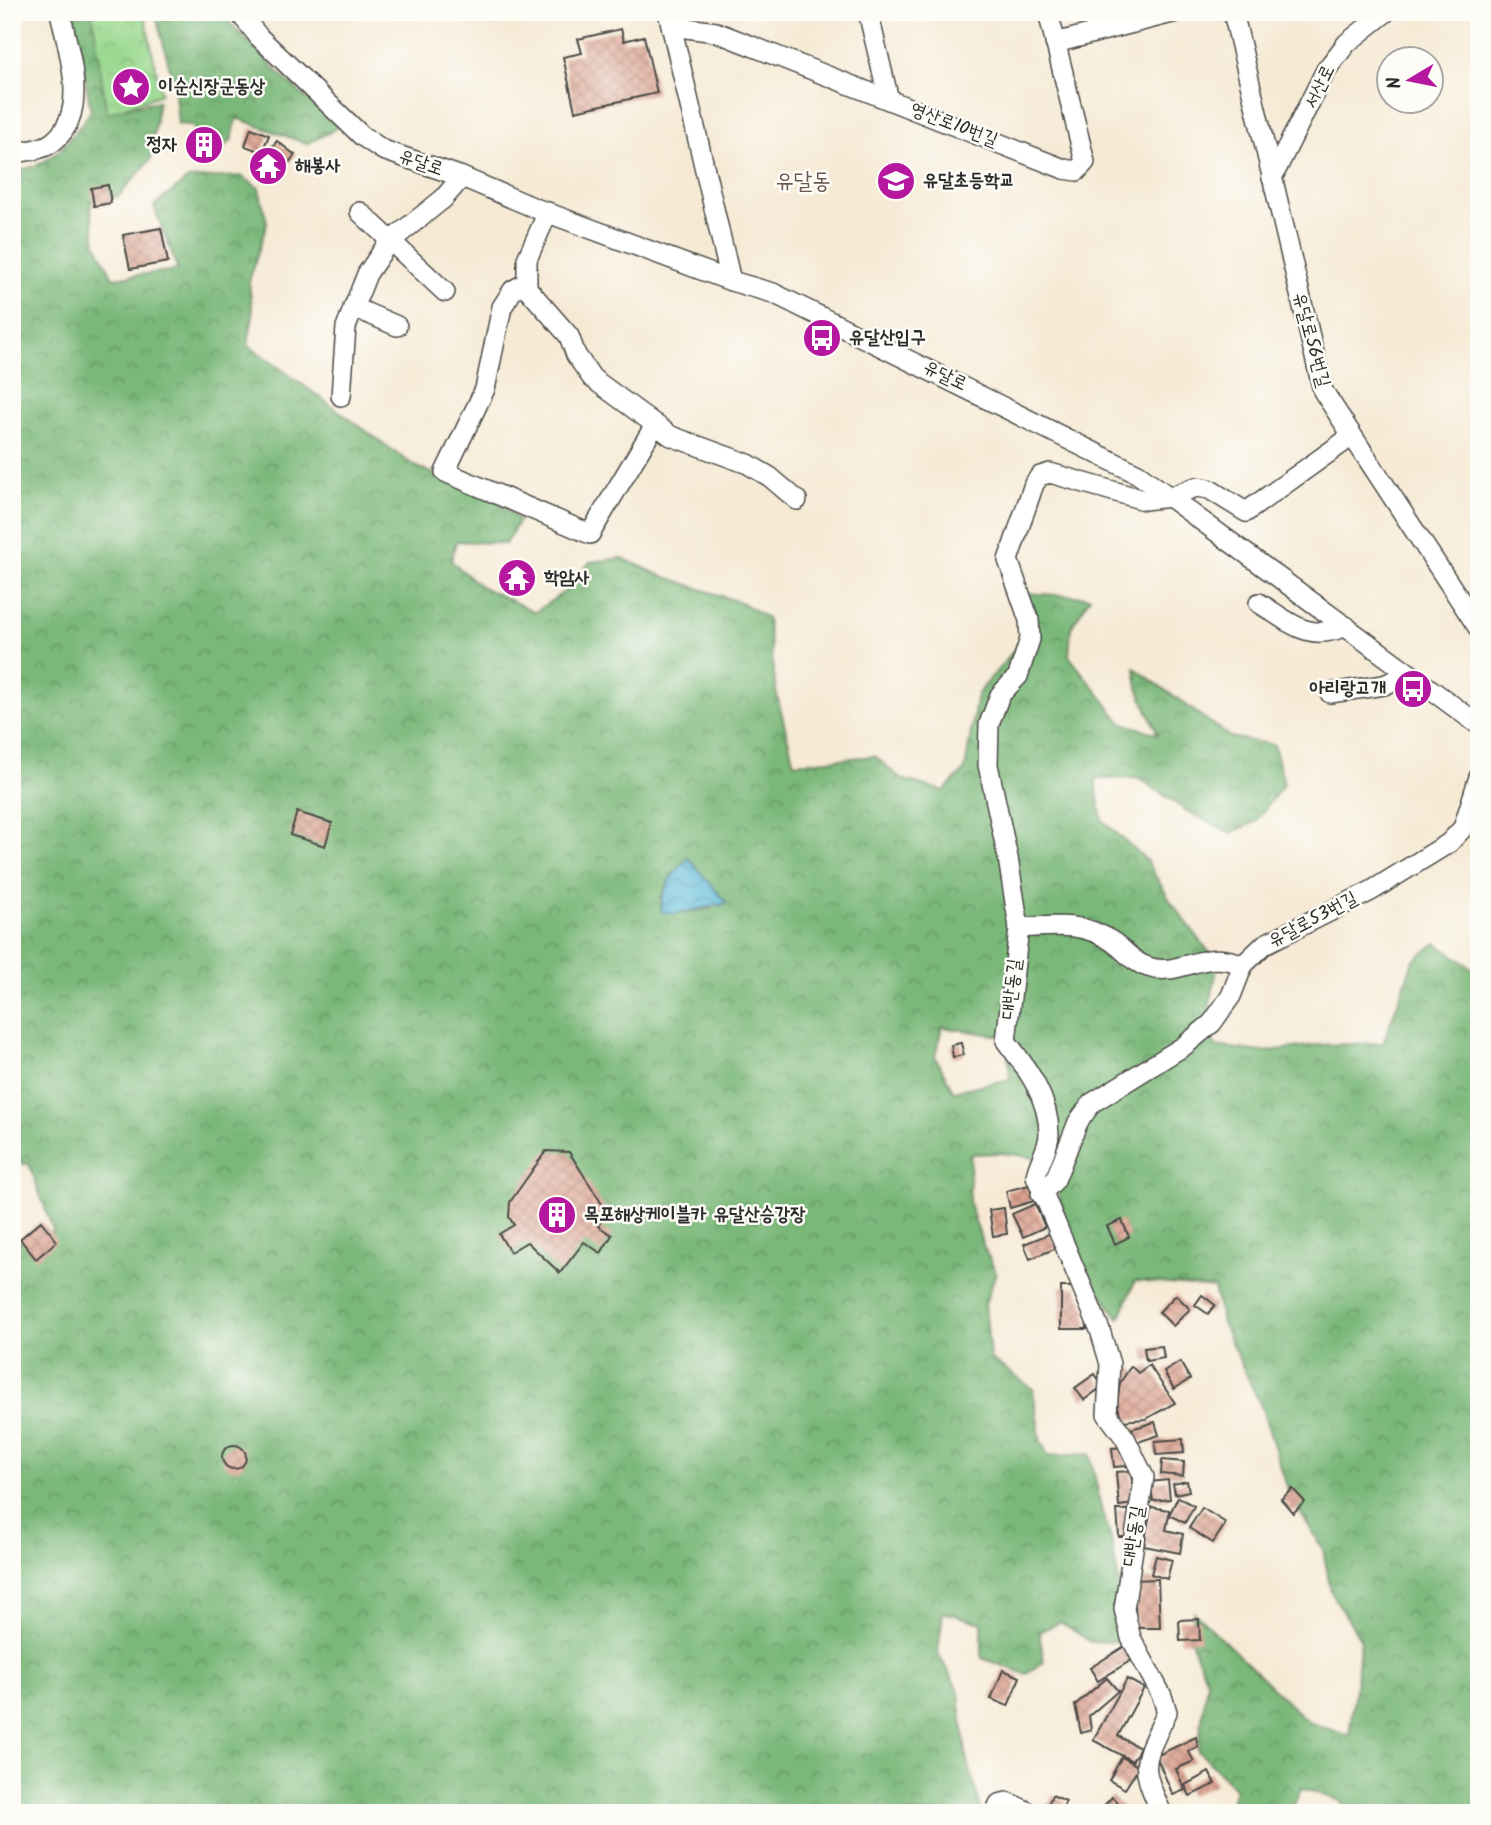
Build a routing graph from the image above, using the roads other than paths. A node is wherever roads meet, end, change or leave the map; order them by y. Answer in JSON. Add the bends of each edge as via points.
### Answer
{"nodes":[{"id":1,"x":60,"y":12,"type":"edge"},
{"id":2,"x":239,"y":12,"type":"edge"},
{"id":3,"x":868,"y":12,"type":"edge"},
{"id":4,"x":1048,"y":12,"type":"edge"},
{"id":5,"x":1176,"y":12,"type":"edge"},
{"id":6,"x":1233,"y":12,"type":"edge"},
{"id":7,"x":1386,"y":12,"type":"edge"},
{"id":8,"x":670,"y":19,"type":"edge"},
{"id":9,"x":1055,"y":43,"type":"junction"},
{"id":10,"x":890,"y":100,"type":"junction"},
{"id":11,"x":12,"y":153,"type":"edge"},
{"id":12,"x":462,"y":177,"type":"junction"},
{"id":13,"x":1272,"y":178,"type":"junction"},
{"id":14,"x":360,"y":212,"type":"dead end"},
{"id":15,"x":548,"y":212,"type":"junction"},
{"id":16,"x":391,"y":241,"type":"junction"},
{"id":17,"x":731,"y":281,"type":"junction"},
{"id":18,"x":526,"y":283,"type":"junction"},
{"id":19,"x":445,"y":292,"type":"dead end"},
{"id":20,"x":353,"y":307,"type":"junction"},
{"id":21,"x":397,"y":326,"type":"dead end"},
{"id":22,"x":341,"y":396,"type":"dead end"},
{"id":23,"x":655,"y":425,"type":"junction"},
{"id":24,"x":1352,"y":436,"type":"junction"},
{"id":25,"x":1170,"y":496,"type":"junction"},
{"id":26,"x":797,"y":500,"type":"dead end"},
{"id":27,"x":1259,"y":603,"type":"dead end"},
{"id":28,"x":1346,"y":626,"type":"junction"},
{"id":29,"x":1479,"y":629,"type":"edge"},
{"id":30,"x":1410,"y":674,"type":"junction"},
{"id":31,"x":1330,"y":693,"type":"dead end"},
{"id":32,"x":1477,"y":722,"type":"edge"},
{"id":33,"x":1479,"y":777,"type":"edge"},
{"id":34,"x":1019,"y":928,"type":"junction"},
{"id":35,"x":1242,"y":965,"type":"junction"},
{"id":36,"x":1041,"y":1194,"type":"junction"},
{"id":37,"x":995,"y":1813,"type":"edge"},
{"id":38,"x":1031,"y":1813,"type":"edge"},
{"id":39,"x":1162,"y":1813,"type":"edge"}],
"edges":[{"from":1,"to":11,"type":"street","via":[[74,104],[53,142]]},
{"from":2,"to":12,"type":"street","name":"유달로","via":[[362,136],[403,158]]},
{"from":3,"to":10,"type":"street"},
{"from":4,"to":9,"type":"street","name":"영산로10번길"},
{"from":5,"to":9,"type":"street"},
{"from":6,"to":13,"type":"street","name":"유달로56번길"},
{"from":7,"to":13,"type":"street","name":"서산로","via":[[1347,43],[1326,69]]},
{"from":8,"to":10,"type":"street","name":"영산로10번길","via":[[716,32]]},
{"from":8,"to":17,"type":"street"},
{"from":9,"to":10,"type":"street","name":"영산로10번길","via":[[1086,162],[1077,171]]},
{"from":12,"to":15,"type":"street","name":"유달로"},
{"from":12,"to":16,"type":"street","via":[[443,199]]},
{"from":13,"to":24,"type":"street","name":"유달로56번길","via":[[1317,374],[1327,399]]},
{"from":14,"to":16,"type":"street"},
{"from":15,"to":17,"type":"street","name":"유달로"},
{"from":15,"to":18,"type":"street","via":[[527,259]]},
{"from":16,"to":19,"type":"street"},
{"from":16,"to":20,"type":"street","via":[[367,274]]},
{"from":17,"to":25,"type":"street","name":"유달로","via":[[773,293],[971,388],[1138,474]]},
{"from":18,"to":23,"type":"street","via":[[531,296],[569,336],[592,378]]},
{"from":18,"to":23,"type":"street","via":[[513,290],[502,307],[485,389],[445,472],[590,534]]},
{"from":20,"to":21,"type":"street"},
{"from":20,"to":22,"type":"street","via":[[346,327]]},
{"from":23,"to":26,"type":"street","via":[[678,439],[748,464]]},
{"from":24,"to":25,"type":"street","via":[[1246,512],[1209,489],[1196,487]]},
{"from":24,"to":29,"type":"street","name":"유달로56번길"},
{"from":25,"to":28,"type":"street","name":"유달로"},
{"from":25,"to":34,"type":"street","name":"대반동길","via":[[1144,500],[1049,473],[1034,484],[1016,529],[1008,560],[1029,620],[1030,639],[1018,676],[1000,695],[989,723],[988,765]]},
{"from":27,"to":28,"type":"street","via":[[1311,633],[1332,633]]},
{"from":28,"to":30,"type":"street","name":"유달로"},
{"from":30,"to":31,"type":"street","via":[[1384,685]]},
{"from":30,"to":32,"type":"street","name":"유달로"},
{"from":33,"to":35,"type":"street","name":"유달로53번길","via":[[1464,828],[1449,843],[1371,891],[1265,944]]},
{"from":34,"to":35,"type":"street","via":[[1071,925],[1094,929],[1149,968],[1221,957]]},
{"from":34,"to":36,"type":"street","name":"대반동길","via":[[1006,1041],[1032,1075],[1043,1103],[1050,1136],[1035,1174]]},
{"from":35,"to":36,"type":"street","name":"유달로53번길","via":[[1231,996],[1212,1023],[1184,1046],[1092,1103],[1078,1122],[1055,1180]]},
{"from":36,"to":39,"type":"street","name":"대반동길","via":[[1100,1330],[1110,1364],[1107,1414],[1125,1438],[1144,1478],[1124,1609],[1131,1638],[1167,1712],[1145,1757],[1151,1794]]},
{"from":37,"to":38,"type":"street","via":[[999,1804],[1007,1802]]}]}
